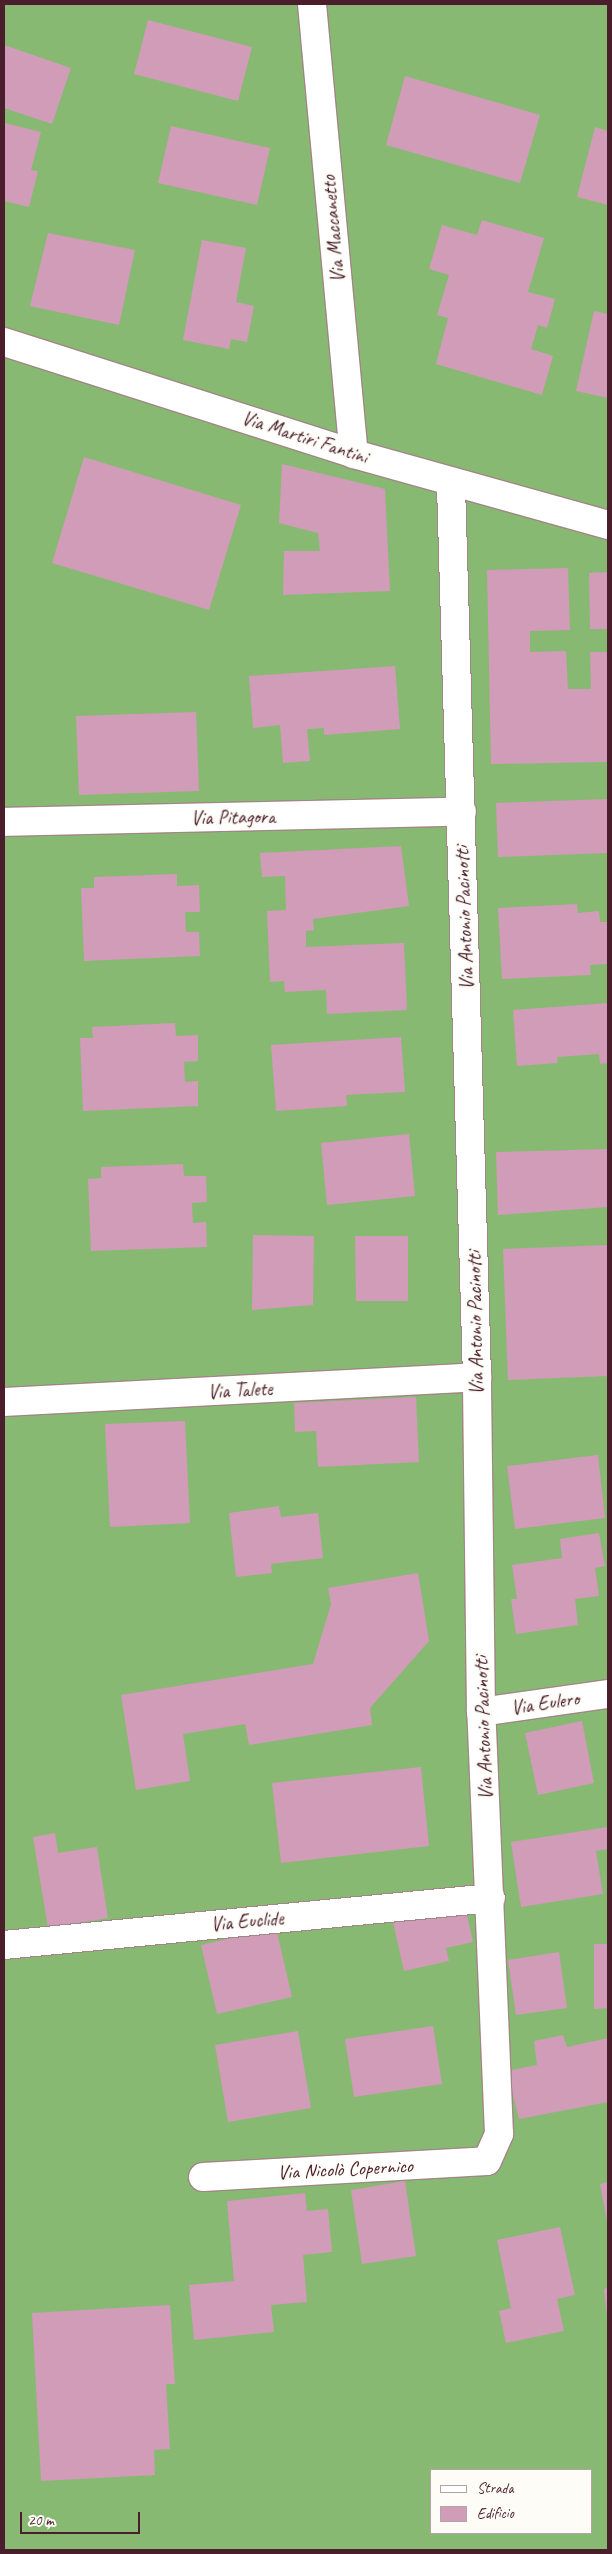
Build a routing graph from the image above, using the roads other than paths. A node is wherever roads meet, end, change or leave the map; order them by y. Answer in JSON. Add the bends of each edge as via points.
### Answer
{"nodes":[{"id":1,"x":312,"y":4,"type":"edge"},
{"id":2,"x":4,"y":342,"type":"edge"},
{"id":3,"x":354,"y":454,"type":"junction"},
{"id":4,"x":451,"y":483,"type":"junction"},
{"id":5,"x":608,"y":525,"type":"edge"},
{"id":6,"x":462,"y":812,"type":"junction"},
{"id":7,"x":4,"y":822,"type":"edge"},
{"id":8,"x":477,"y":1377,"type":"junction"},
{"id":9,"x":4,"y":1402,"type":"edge"},
{"id":10,"x":608,"y":1694,"type":"edge"},
{"id":11,"x":481,"y":1712,"type":"junction"},
{"id":12,"x":491,"y":1898,"type":"junction"},
{"id":13,"x":4,"y":1945,"type":"edge"},
{"id":14,"x":487,"y":2161,"type":"joint"},
{"id":15,"x":203,"y":2177,"type":"dead end"}],
"edges":[{"from":1,"to":3,"type":"street","name":"Via Maccanetto"},
{"from":2,"to":3,"type":"street","name":"Via Martiri Fantini"},
{"from":3,"to":4,"type":"street","name":"Via Martiri Fantini"},
{"from":4,"to":5,"type":"street","name":"Via Martiri Fantini"},
{"from":4,"to":6,"type":"street","name":"Via Antonio Pacinotti"},
{"from":6,"to":7,"type":"street","name":"Via Pitagora"},
{"from":6,"to":8,"type":"street","name":"Via Antonio Pacinotti"},
{"from":8,"to":9,"type":"street","name":"Via Talete"},
{"from":8,"to":11,"type":"street","name":"Via Antonio Pacinotti"},
{"from":10,"to":11,"type":"street","name":"Via Eulero"},
{"from":11,"to":12,"type":"street","name":"Via Antonio Pacinotti"},
{"from":12,"to":13,"type":"street","name":"Via Euclide"},
{"from":12,"to":14,"type":"street","name":"Via Antonio Pacinotti","via":[[499,2134]]},
{"from":14,"to":15,"type":"street","name":"Via Nicolò Copernico"}]}
